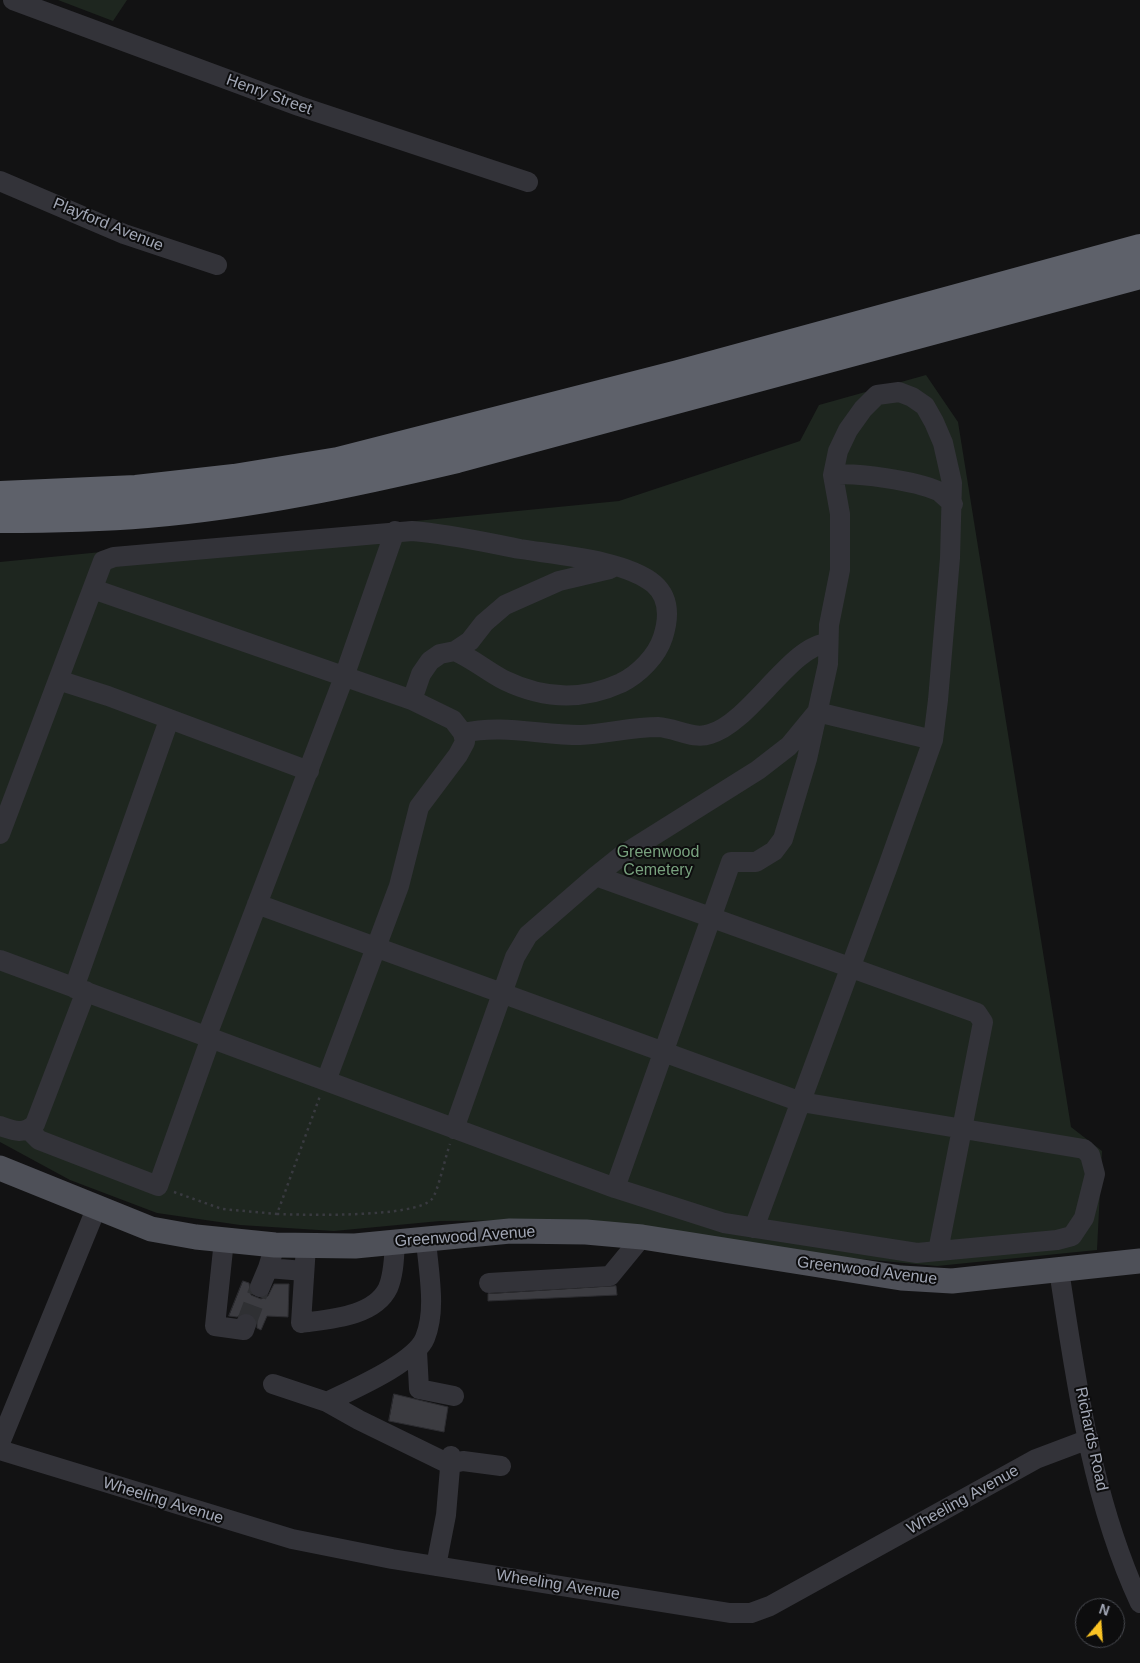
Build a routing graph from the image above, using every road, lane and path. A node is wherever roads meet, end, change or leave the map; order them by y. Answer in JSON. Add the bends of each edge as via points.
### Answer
{"nodes":[{"id":1,"x":13,"y":0,"type":"edge"},
{"id":2,"x":0,"y":181,"type":"edge"},
{"id":3,"x":528,"y":182,"type":"dead end"},
{"id":4,"x":1140,"y":248,"type":"edge"},
{"id":5,"x":217,"y":266,"type":"dead end"},
{"id":6,"x":1140,"y":275,"type":"edge"},
{"id":7,"x":1016,"y":294,"type":"junction"},
{"id":8,"x":915,"y":322,"type":"junction"},
{"id":9,"x":833,"y":476,"type":"junction"},
{"id":10,"x":0,"y":495,"type":"edge"},
{"id":11,"x":953,"y":504,"type":"junction"},
{"id":12,"x":0,"y":519,"type":"edge"},
{"id":13,"x":395,"y":531,"type":"junction"},
{"id":14,"x":619,"y":566,"type":"junction"},
{"id":15,"x":92,"y":589,"type":"junction"},
{"id":16,"x":828,"y":642,"type":"junction"},
{"id":17,"x":455,"y":651,"type":"junction"},
{"id":18,"x":344,"y":677,"type":"junction"},
{"id":19,"x":58,"y":680,"type":"junction"},
{"id":20,"x":412,"y":700,"type":"junction"},
{"id":21,"x":817,"y":712,"type":"junction"},
{"id":22,"x":169,"y":720,"type":"junction"},
{"id":23,"x":463,"y":733,"type":"junction"},
{"id":24,"x":933,"y":740,"type":"junction"},
{"id":25,"x":789,"y":746,"type":"junction"},
{"id":26,"x":807,"y":759,"type":"junction"},
{"id":27,"x":309,"y":771,"type":"junction"},
{"id":28,"x":0,"y":834,"type":"edge"},
{"id":29,"x":596,"y":876,"type":"junction"},
{"id":30,"x":257,"y":904,"type":"junction"},
{"id":31,"x":711,"y":919,"type":"junction"},
{"id":32,"x":375,"y":948,"type":"junction"},
{"id":33,"x":0,"y":960,"type":"edge"},
{"id":34,"x":849,"y":967,"type":"junction"},
{"id":35,"x":80,"y":989,"type":"junction"},
{"id":36,"x":501,"y":995,"type":"junction"},
{"id":37,"x":209,"y":1037,"type":"junction"},
{"id":38,"x":664,"y":1053,"type":"junction"},
{"id":39,"x":326,"y":1080,"type":"junction"},
{"id":40,"x":801,"y":1102,"type":"junction"},
{"id":41,"x":0,"y":1126,"type":"edge"},
{"id":42,"x":961,"y":1128,"type":"junction"},
{"id":43,"x":454,"y":1129,"type":"junction"},
{"id":44,"x":29,"y":1130,"type":"junction"},
{"id":45,"x":0,"y":1168,"type":"edge"},
{"id":46,"x":158,"y":1186,"type":"junction"},
{"id":47,"x":615,"y":1188,"type":"junction"},
{"id":48,"x":96,"y":1209,"type":"junction"},
{"id":49,"x":277,"y":1214,"type":"junction"},
{"id":50,"x":754,"y":1228,"type":"junction"},
{"id":51,"x":642,"y":1237,"type":"junction"},
{"id":52,"x":426,"y":1239,"type":"junction"},
{"id":53,"x":224,"y":1240,"type":"junction"},
{"id":54,"x":395,"y":1242,"type":"junction"},
{"id":55,"x":306,"y":1246,"type":"junction"},
{"id":56,"x":938,"y":1251,"type":"junction"},
{"id":57,"x":272,"y":1256,"type":"junction"},
{"id":58,"x":1140,"y":1261,"type":"edge"},
{"id":59,"x":1059,"y":1270,"type":"junction"},
{"id":60,"x":304,"y":1271,"type":"junction"},
{"id":61,"x":489,"y":1283,"type":"dead end"},
{"id":62,"x":260,"y":1287,"type":"tunnel mouth"},
{"id":63,"x":246,"y":1324,"type":"dead end"},
{"id":64,"x":417,"y":1351,"type":"junction"},
{"id":65,"x":273,"y":1384,"type":"dead end"},
{"id":66,"x":454,"y":1396,"type":"dead end"},
{"id":67,"x":327,"y":1402,"type":"junction"},
{"id":68,"x":1089,"y":1440,"type":"junction"},
{"id":69,"x":0,"y":1443,"type":"edge"},
{"id":70,"x":0,"y":1450,"type":"edge"},
{"id":71,"x":450,"y":1460,"type":"junction"},
{"id":72,"x":501,"y":1466,"type":"dead end"},
{"id":73,"x":436,"y":1566,"type":"junction"},
{"id":74,"x":1140,"y":1603,"type":"edge"}],
"edges":[{"from":1,"to":3,"type":"street","name":"Henry Street","via":[[305,108]]},
{"from":2,"to":5,"type":"street","name":"Playford Avenue","via":[[124,234]]},
{"from":4,"to":7,"type":"highway"},
{"from":6,"to":7,"type":"highway"},
{"from":7,"to":8,"type":"highway"},
{"from":8,"to":10,"type":"highway","via":[[678,374],[338,461],[234,478],[136,489]]},
{"from":8,"to":12,"type":"highway","via":[[457,460],[349,484],[148,514]]},
{"from":9,"to":11,"type":"street","via":[[846,473],[922,486],[940,492]]},
{"from":9,"to":11,"type":"street","via":[[838,451],[862,408],[877,395],[899,392],[912,396],[925,406],[934,422],[947,461]]},
{"from":9,"to":16,"type":"street","via":[[840,514],[841,545]]},
{"from":11,"to":24,"type":"street"},
{"from":13,"to":14,"type":"street","via":[[450,534]]},
{"from":13,"to":15,"type":"street","via":[[114,557],[103,561]]},
{"from":13,"to":18,"type":"street"},
{"from":14,"to":17,"type":"street","via":[[559,582],[505,605],[484,623],[470,641]]},
{"from":14,"to":17,"type":"street","via":[[653,584],[662,593],[668,608],[663,639],[654,655],[626,680],[590,694],[549,695],[505,680]]},
{"from":15,"to":18,"type":"street"},
{"from":15,"to":19,"type":"street"},
{"from":16,"to":21,"type":"street","via":[[828,664]]},
{"from":16,"to":23,"type":"street","via":[[806,650],[752,704],[726,726],[710,734],[689,735],[663,728],[634,727],[594,735],[483,728]]},
{"from":17,"to":20,"type":"street","via":[[440,654],[430,661],[421,674]]},
{"from":18,"to":20,"type":"street"},
{"from":18,"to":27,"type":"street"},
{"from":19,"to":22,"type":"street"},
{"from":19,"to":28,"type":"street"},
{"from":20,"to":23,"type":"street","via":[[453,720]]},
{"from":21,"to":24,"type":"street"},
{"from":21,"to":25,"type":"street"},
{"from":21,"to":26,"type":"street"},
{"from":22,"to":27,"type":"street"},
{"from":22,"to":35,"type":"street"},
{"from":23,"to":32,"type":"street","via":[[465,742],[458,755],[419,808],[399,886]]},
{"from":24,"to":34,"type":"street"},
{"from":25,"to":26,"type":"street"},
{"from":25,"to":29,"type":"street","via":[[758,770],[621,856]]},
{"from":26,"to":31,"type":"street","via":[[783,839],[774,851],[756,862],[731,862]]},
{"from":27,"to":30,"type":"street"},
{"from":29,"to":31,"type":"street"},
{"from":29,"to":36,"type":"street","via":[[528,935]]},
{"from":30,"to":32,"type":"street"},
{"from":30,"to":37,"type":"street"},
{"from":31,"to":34,"type":"street"},
{"from":31,"to":38,"type":"street"},
{"from":32,"to":36,"type":"street"},
{"from":32,"to":39,"type":"street"},
{"from":33,"to":35,"type":"street"},
{"from":34,"to":40,"type":"street"},
{"from":34,"to":42,"type":"street","via":[[978,1012],[983,1022]]},
{"from":35,"to":37,"type":"street"},
{"from":35,"to":44,"type":"street","via":[[39,1117]]},
{"from":36,"to":38,"type":"street"},
{"from":36,"to":43,"type":"street"},
{"from":37,"to":39,"type":"street"},
{"from":37,"to":46,"type":"street"},
{"from":38,"to":40,"type":"street"},
{"from":38,"to":47,"type":"street"},
{"from":39,"to":43,"type":"street"},
{"from":39,"to":49,"type":"path"},
{"from":40,"to":42,"type":"street"},
{"from":40,"to":50,"type":"street"},
{"from":41,"to":44,"type":"street","via":[[12,1131]]},
{"from":42,"to":56,"type":"street"},
{"from":42,"to":56,"type":"street","via":[[1084,1150],[1094,1164],[1094,1183],[1084,1218],[1072,1236]]},
{"from":43,"to":47,"type":"street"},
{"from":43,"to":49,"type":"path","via":[[432,1199],[420,1207],[337,1216]]},
{"from":44,"to":46,"type":"street","via":[[39,1140]]},
{"from":45,"to":48,"type":"main road","name":"Greenwood Avenue"},
{"from":46,"to":49,"type":"path","via":[[222,1209]]},
{"from":47,"to":50,"type":"street","via":[[698,1216]]},
{"from":48,"to":53,"type":"main road","name":"Greenwood Avenue","via":[[151,1229]]},
{"from":48,"to":69,"type":"street"},
{"from":50,"to":56,"type":"street","via":[[900,1251]]},
{"from":51,"to":52,"type":"main road","name":"Greenwood Avenue","via":[[510,1231]]},
{"from":51,"to":59,"type":"main road","name":"Greenwood Avenue","via":[[901,1278],[952,1281]]},
{"from":51,"to":61,"type":"street","via":[[610,1276]]},
{"from":52,"to":54,"type":"main road","name":"Greenwood Avenue"},
{"from":52,"to":64,"type":"street","via":[[430,1314],[425,1338]]},
{"from":53,"to":57,"type":"main road","name":"Greenwood Avenue"},
{"from":53,"to":63,"type":"street","via":[[215,1326],[244,1330]]},
{"from":54,"to":55,"type":"main road","name":"Greenwood Avenue"},
{"from":54,"to":60,"type":"street","via":[[388,1288],[364,1309],[341,1318],[301,1323]]},
{"from":55,"to":57,"type":"main road","name":"Greenwood Avenue"},
{"from":55,"to":60,"type":"street"},
{"from":57,"to":60,"type":"street"},
{"from":57,"to":62,"type":"street"},
{"from":58,"to":59,"type":"main road","name":"Greenwood Avenue"},
{"from":59,"to":68,"type":"street","name":"Richards Road"},
{"from":64,"to":66,"type":"street","via":[[419,1389]]},
{"from":64,"to":67,"type":"street","via":[[386,1372]]},
{"from":65,"to":67,"type":"street"},
{"from":67,"to":71,"type":"street","via":[[359,1420]]},
{"from":68,"to":73,"type":"street","name":"Wheeling Avenue","via":[[1036,1459],[792,1594],[751,1613],[730,1613]]},
{"from":68,"to":74,"type":"street","name":"Richards Road","via":[[1112,1531]]},
{"from":70,"to":73,"type":"street","name":"Wheeling Avenue","via":[[292,1540]]},
{"from":71,"to":72,"type":"street"},
{"from":71,"to":73,"type":"street","via":[[446,1515]]}]}
